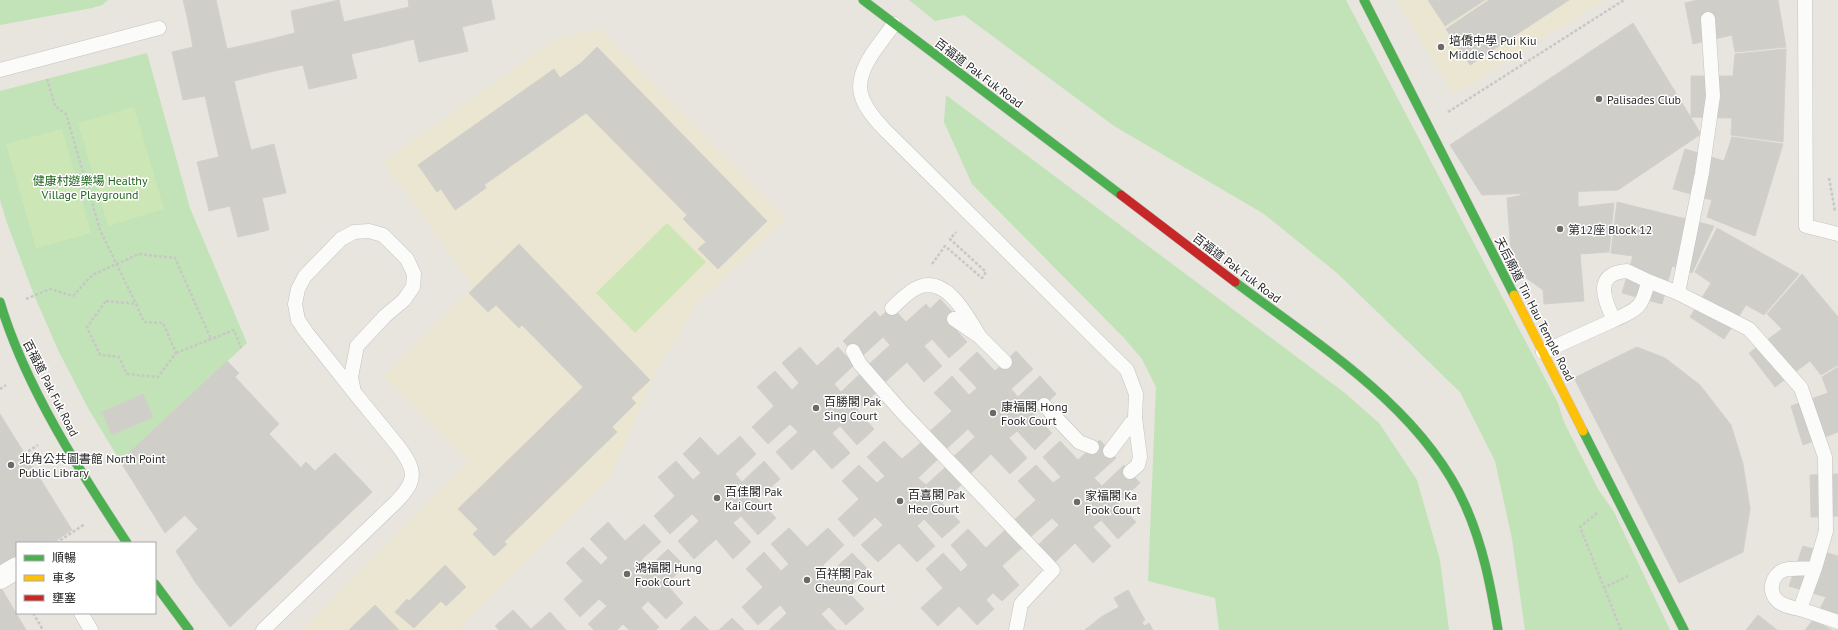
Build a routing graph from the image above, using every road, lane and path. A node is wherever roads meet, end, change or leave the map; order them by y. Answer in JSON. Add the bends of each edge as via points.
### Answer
{"nodes":[{"id":1,"x":863,"y":0,"type":"edge"},
{"id":2,"x":1364,"y":0,"type":"edge"},
{"id":3,"x":1624,"y":0,"type":"edge"},
{"id":4,"x":1806,"y":0,"type":"edge"},
{"id":5,"x":1708,"y":19,"type":"dead end"},
{"id":6,"x":894,"y":24,"type":"junction"},
{"id":7,"x":159,"y":28,"type":"dead end"},
{"id":8,"x":0,"y":70,"type":"edge"},
{"id":9,"x":47,"y":79,"type":"dead end"},
{"id":10,"x":1448,"y":113,"type":"dead end"},
{"id":11,"x":971,"y":215,"type":"junction"},
{"id":12,"x":1838,"y":234,"type":"edge"},
{"id":13,"x":116,"y":264,"type":"junction"},
{"id":14,"x":1648,"y":281,"type":"junction"},
{"id":15,"x":923,"y":286,"type":"junction"},
{"id":16,"x":1678,"y":293,"type":"junction"},
{"id":17,"x":26,"y":299,"type":"dead end"},
{"id":18,"x":0,"y":302,"type":"edge"},
{"id":19,"x":136,"y":304,"type":"junction"},
{"id":20,"x":892,"y":308,"type":"dead end"},
{"id":21,"x":954,"y":319,"type":"dead end"},
{"id":22,"x":1614,"y":320,"type":"junction"},
{"id":23,"x":4,"y":332,"type":"edge"},
{"id":24,"x":980,"y":337,"type":"junction"},
{"id":25,"x":211,"y":339,"type":"junction"},
{"id":26,"x":241,"y":348,"type":"dead end"},
{"id":27,"x":853,"y":352,"type":"dead end"},
{"id":28,"x":1543,"y":352,"type":"junction"},
{"id":29,"x":176,"y":353,"type":"junction"},
{"id":30,"x":1004,"y":362,"type":"dead end"},
{"id":31,"x":885,"y":382,"type":"dead end"},
{"id":32,"x":354,"y":392,"type":"junction"},
{"id":33,"x":1044,"y":406,"type":"dead end"},
{"id":34,"x":901,"y":412,"type":"junction"},
{"id":35,"x":1135,"y":418,"type":"junction"},
{"id":36,"x":39,"y":444,"type":"dead end"},
{"id":37,"x":1088,"y":451,"type":"dead end"},
{"id":38,"x":1110,"y":451,"type":"dead end"},
{"id":39,"x":24,"y":454,"type":"dead end"},
{"id":40,"x":1130,"y":472,"type":"dead end"},
{"id":41,"x":1600,"y":510,"type":"dead end"},
{"id":42,"x":88,"y":523,"type":"dead end"},
{"id":43,"x":58,"y":542,"type":"edge"},
{"id":44,"x":126,"y":542,"type":"edge"},
{"id":45,"x":1815,"y":568,"type":"junction"},
{"id":46,"x":16,"y":569,"type":"edge"},
{"id":47,"x":1635,"y":573,"type":"dead end"},
{"id":48,"x":0,"y":578,"type":"edge"},
{"id":49,"x":156,"y":585,"type":"edge"},
{"id":50,"x":1603,"y":588,"type":"junction"},
{"id":51,"x":1800,"y":609,"type":"junction"},
{"id":52,"x":34,"y":614,"type":"edge"},
{"id":53,"x":82,"y":614,"type":"edge"},
{"id":54,"x":1838,"y":622,"type":"edge"},
{"id":55,"x":43,"y":630,"type":"edge"},
{"id":56,"x":91,"y":630,"type":"edge"},
{"id":57,"x":190,"y":630,"type":"edge"},
{"id":58,"x":263,"y":630,"type":"edge"},
{"id":59,"x":1016,"y":630,"type":"edge"},
{"id":60,"x":1498,"y":630,"type":"edge"},
{"id":61,"x":1621,"y":630,"type":"edge"},
{"id":62,"x":1684,"y":630,"type":"edge"}],
"edges":[{"from":1,"to":6,"type":"street","name":"百福道 Pak Fuk Road"},
{"from":2,"to":28,"type":"street","name":"天后廟道 Tin Hau Temple Road"},
{"from":3,"to":10,"type":"path"},
{"from":4,"to":12,"type":"lane","via":[[1806,226]]},
{"from":5,"to":16,"type":"lane","via":[[1713,96],[1702,173]]},
{"from":6,"to":11,"type":"lane","bridge":true,"via":[[877,47],[860,79],[860,94],[876,121]]},
{"from":6,"to":60,"type":"street","name":"百福道 Pak Fuk Road","via":[[1351,369],[1412,425],[1450,478],[1474,526],[1492,593]]},
{"from":7,"to":8,"type":"lane"},
{"from":9,"to":13,"type":"path","via":[[55,106],[66,114],[100,230]]},
{"from":11,"to":15,"type":"path","via":[[950,239],[986,272],[982,278],[945,246],[934,258]]},
{"from":11,"to":35,"type":"lane","bridge":true,"via":[[1127,370],[1136,394]]},
{"from":13,"to":17,"type":"path","via":[[92,275],[73,296],[50,289]]},
{"from":13,"to":19,"type":"path"},
{"from":13,"to":25,"type":"path","via":[[139,254],[175,258]]},
{"from":14,"to":16,"type":"lane"},
{"from":14,"to":22,"type":"lane","via":[[1641,305]]},
{"from":14,"to":22,"type":"lane","via":[[1627,271],[1609,278],[1603,290]]},
{"from":15,"to":20,"type":"lane","via":[[909,292]]},
{"from":15,"to":24,"type":"lane","via":[[938,286],[945,291],[964,310]]},
{"from":16,"to":45,"type":"lane","via":[[1750,329],[1801,388],[1825,457],[1826,531]]},
{"from":18,"to":23,"type":"street","name":"百福道 Pak Fuk Road"},
{"from":19,"to":29,"type":"path","via":[[144,322],[163,323]]},
{"from":19,"to":29,"type":"path","via":[[106,301],[87,327],[100,355],[119,357],[127,374],[158,377]]},
{"from":21,"to":24,"type":"lane"},
{"from":22,"to":28,"type":"lane"},
{"from":23,"to":44,"type":"street","name":"百福道 Pak Fuk Road","via":[[69,449]]},
{"from":24,"to":30,"type":"lane"},
{"from":25,"to":26,"type":"path","via":[[234,330]]},
{"from":25,"to":29,"type":"path"},
{"from":27,"to":34,"type":"lane","via":[[860,364]]},
{"from":28,"to":62,"type":"street","name":"天后廟道 Tin Hau Temple Road"},
{"from":31,"to":34,"type":"lane"},
{"from":32,"to":32,"type":"lane","via":[[298,320],[295,304],[298,289],[305,276],[341,239],[354,232],[369,231],[383,236],[408,259],[414,274],[413,287],[404,300],[357,346],[351,377]]},
{"from":32,"to":58,"type":"lane","via":[[404,454],[410,466],[412,483],[395,503]]},
{"from":33,"to":37,"type":"lane"},
{"from":34,"to":59,"type":"lane","via":[[1053,570],[1021,604]]},
{"from":35,"to":38,"type":"lane"},
{"from":35,"to":40,"type":"lane","via":[[1140,457],[1138,465]]},
{"from":36,"to":39,"type":"path"},
{"from":41,"to":50,"type":"path","via":[[1580,527]]},
{"from":42,"to":43,"type":"path"},
{"from":45,"to":51,"type":"lane"},
{"from":45,"to":51,"type":"lane","via":[[1786,569],[1773,581],[1772,593],[1775,599],[1786,606]]},
{"from":46,"to":48,"type":"street"},
{"from":47,"to":50,"type":"path"},
{"from":49,"to":57,"type":"street"},
{"from":50,"to":61,"type":"path"},
{"from":51,"to":54,"type":"lane"},
{"from":52,"to":55,"type":"path"},
{"from":53,"to":56,"type":"lane"}]}
